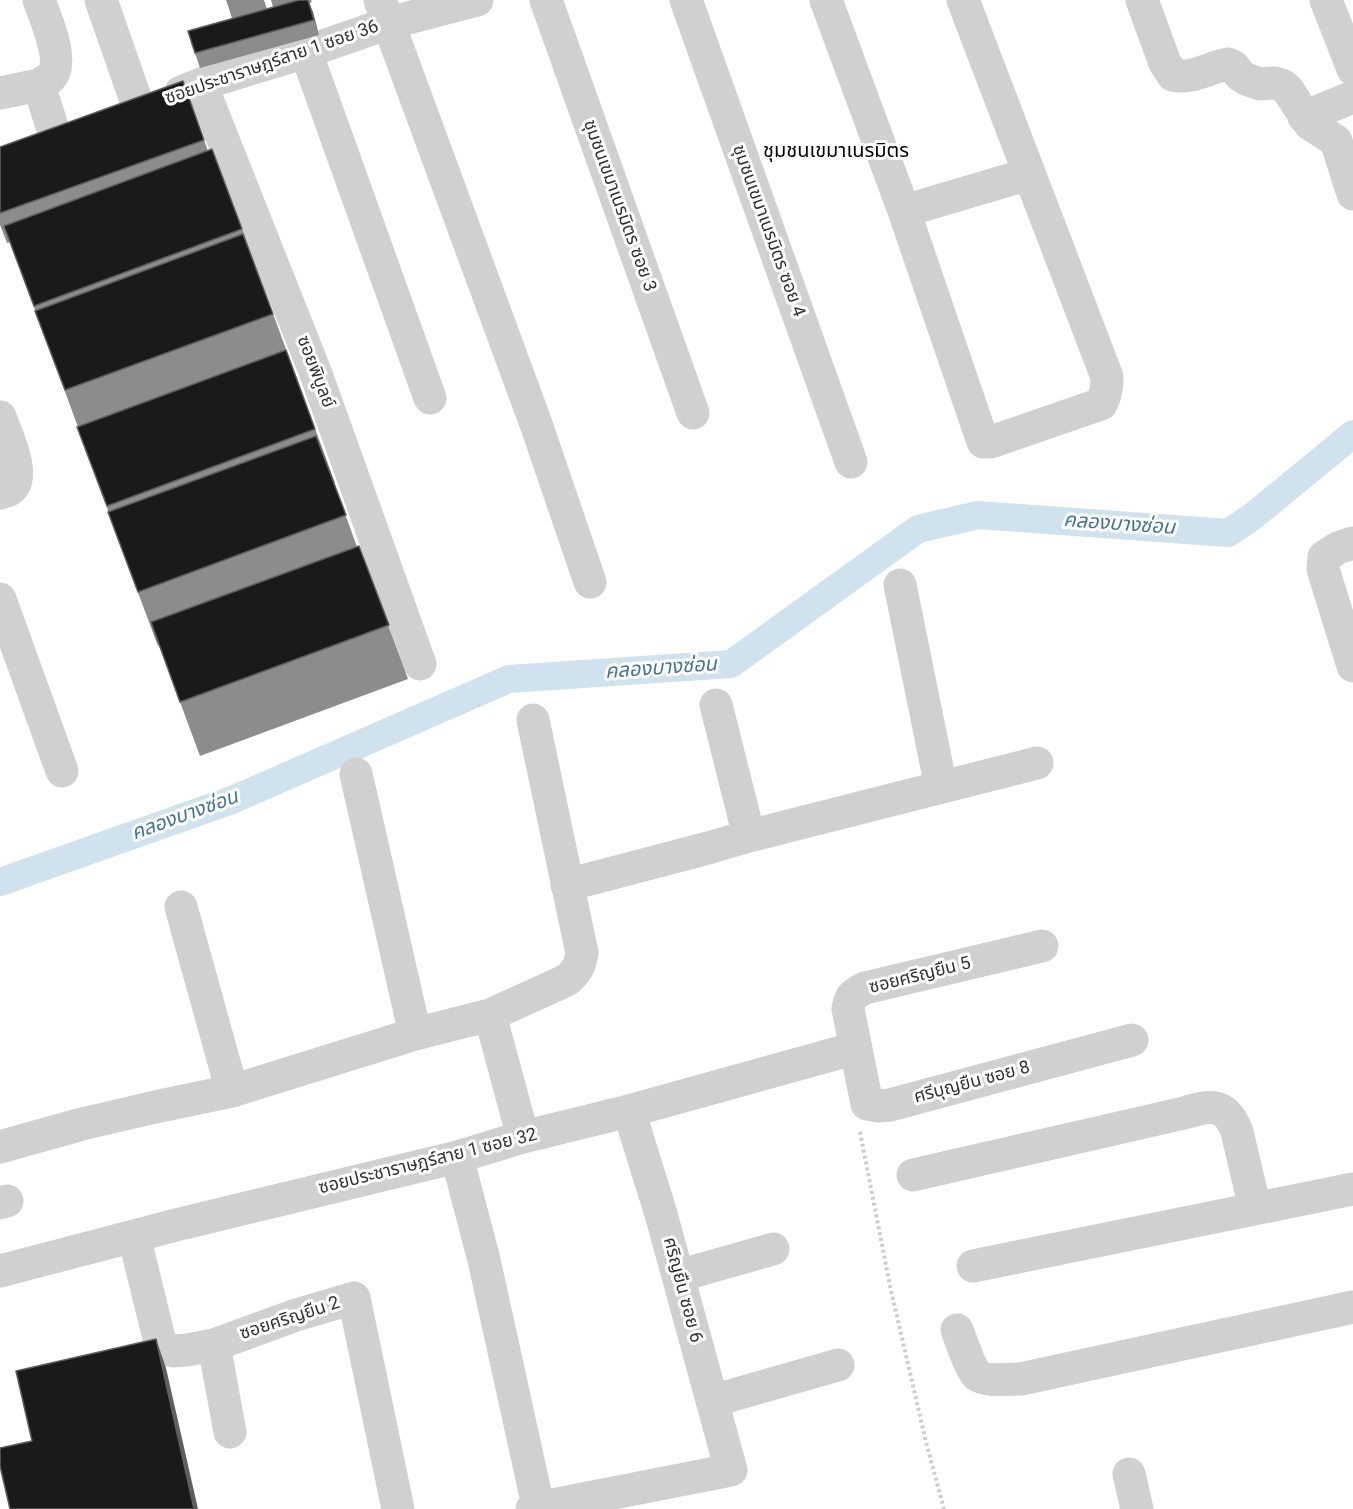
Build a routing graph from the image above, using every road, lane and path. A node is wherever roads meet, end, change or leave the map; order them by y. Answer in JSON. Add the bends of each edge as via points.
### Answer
{"nodes":[{"id":1,"x":39,"y":0,"type":"edge"},
{"id":2,"x":100,"y":0,"type":"edge"},
{"id":3,"x":477,"y":0,"type":"edge"},
{"id":4,"x":546,"y":0,"type":"edge"},
{"id":5,"x":686,"y":0,"type":"edge"},
{"id":6,"x":825,"y":0,"type":"edge"},
{"id":7,"x":963,"y":0,"type":"edge"},
{"id":8,"x":1142,"y":0,"type":"edge"},
{"id":9,"x":1326,"y":0,"type":"edge"},
{"id":10,"x":384,"y":12,"type":"edge"},
{"id":11,"x":306,"y":52,"type":"junction"},
{"id":12,"x":1353,"y":69,"type":"edge"},
{"id":13,"x":39,"y":84,"type":"junction"},
{"id":14,"x":201,"y":84,"type":"junction"},
{"id":15,"x":0,"y":93,"type":"edge"},
{"id":16,"x":1353,"y":97,"type":"edge"},
{"id":17,"x":139,"y":109,"type":"junction"},
{"id":18,"x":1304,"y":117,"type":"junction"},
{"id":19,"x":1029,"y":174,"type":"junction"},
{"id":20,"x":1353,"y":194,"type":"edge"},
{"id":21,"x":904,"y":211,"type":"junction"},
{"id":22,"x":430,"y":398,"type":"dead end"},
{"id":23,"x":693,"y":413,"type":"dead end"},
{"id":24,"x":0,"y":417,"type":"edge"},
{"id":25,"x":851,"y":462,"type":"dead end"},
{"id":26,"x":0,"y":493,"type":"edge"},
{"id":27,"x":1353,"y":543,"type":"edge"},
{"id":28,"x":389,"y":577,"type":"junction"},
{"id":29,"x":590,"y":582,"type":"dead end"},
{"id":30,"x":900,"y":585,"type":"dead end"},
{"id":31,"x":356,"y":588,"type":"edge"},
{"id":32,"x":0,"y":599,"type":"edge"},
{"id":33,"x":420,"y":664,"type":"dead end"},
{"id":34,"x":1353,"y":666,"type":"edge"},
{"id":35,"x":716,"y":705,"type":"dead end"},
{"id":36,"x":533,"y":720,"type":"dead end"},
{"id":37,"x":1037,"y":763,"type":"dead end"},
{"id":38,"x":62,"y":771,"type":"dead end"},
{"id":39,"x":356,"y":774,"type":"dead end"},
{"id":40,"x":941,"y":787,"type":"junction"},
{"id":41,"x":749,"y":836,"type":"junction"},
{"id":42,"x":567,"y":885,"type":"junction"},
{"id":43,"x":182,"y":907,"type":"dead end"},
{"id":44,"x":1042,"y":946,"type":"dead end"},
{"id":45,"x":490,"y":1015,"type":"junction"},
{"id":46,"x":415,"y":1034,"type":"junction"},
{"id":47,"x":1132,"y":1040,"type":"dead end"},
{"id":48,"x":856,"y":1048,"type":"junction"},
{"id":49,"x":232,"y":1091,"type":"junction"},
{"id":50,"x":867,"y":1104,"type":"junction"},
{"id":51,"x":629,"y":1111,"type":"junction"},
{"id":52,"x":523,"y":1137,"type":"junction"},
{"id":53,"x":0,"y":1147,"type":"edge"},
{"id":54,"x":457,"y":1157,"type":"junction"},
{"id":55,"x":914,"y":1175,"type":"dead end"},
{"id":56,"x":1353,"y":1189,"type":"edge"},
{"id":57,"x":1255,"y":1208,"type":"junction"},
{"id":58,"x":134,"y":1236,"type":"junction"},
{"id":59,"x":774,"y":1249,"type":"dead end"},
{"id":60,"x":973,"y":1266,"type":"dead end"},
{"id":61,"x":0,"y":1271,"type":"edge"},
{"id":62,"x":678,"y":1276,"type":"junction"},
{"id":63,"x":1353,"y":1307,"type":"edge"},
{"id":64,"x":957,"y":1330,"type":"dead end"},
{"id":65,"x":213,"y":1345,"type":"junction"},
{"id":66,"x":838,"y":1365,"type":"dead end"},
{"id":67,"x":712,"y":1401,"type":"junction"},
{"id":68,"x":230,"y":1432,"type":"dead end"},
{"id":69,"x":1129,"y":1474,"type":"dead end"},
{"id":70,"x":533,"y":1501,"type":"edge"},
{"id":71,"x":398,"y":1509,"type":"edge"},
{"id":72,"x":944,"y":1509,"type":"edge"},
{"id":73,"x":1137,"y":1509,"type":"edge"}],
"edges":[{"from":1,"to":13,"type":"street","via":[[56,54],[52,76]]},
{"from":2,"to":17,"type":"street"},
{"from":3,"to":10,"type":"street","name":"ซอยประชาราษฎร์สาย 1 ซอย 36"},
{"from":4,"to":23,"type":"street","name":"ชุมชนเขมาเนรมิตร ซอย 3"},
{"from":5,"to":25,"type":"street","name":"ชุมชนเขมาเนรมิตร ซอย 4"},
{"from":6,"to":21,"type":"street"},
{"from":7,"to":19,"type":"street"},
{"from":8,"to":18,"type":"street","via":[[1173,75],[1190,75],[1228,64],[1246,80],[1281,84]]},
{"from":9,"to":12,"type":"street"},
{"from":10,"to":11,"type":"street","name":"ซอยประชาราษฎร์สาย 1 ซอย 36"},
{"from":10,"to":29,"type":"street"},
{"from":11,"to":14,"type":"street","name":"ซอยประชาราษฎร์สาย 1 ซอย 36"},
{"from":11,"to":22,"type":"street"},
{"from":13,"to":15,"type":"street"},
{"from":13,"to":17,"type":"street","name":"ซอยประชาราษฎร์สาย 1 ซอย 36","via":[[44,139]]},
{"from":14,"to":17,"type":"street","name":"ซอยประชาราษฎร์สาย 1 ซอย 36"},
{"from":14,"to":28,"type":"street","name":"ซอยพิบูลย์","via":[[225,178]]},
{"from":16,"to":18,"type":"street"},
{"from":18,"to":20,"type":"street","via":[[1336,141]]},
{"from":19,"to":21,"type":"street"},
{"from":19,"to":21,"type":"street","via":[[1107,378],[1107,387],[1101,404],[991,442],[983,442]]},
{"from":24,"to":26,"type":"street","via":[[18,468],[17,481],[11,489]]},
{"from":27,"to":34,"type":"street","via":[[1324,557],[1323,569]]},
{"from":28,"to":31,"type":"street"},
{"from":28,"to":33,"type":"street","name":"ซอยพิบูลย์"},
{"from":30,"to":40,"type":"street"},
{"from":32,"to":38,"type":"street"},
{"from":35,"to":41,"type":"street"},
{"from":36,"to":42,"type":"street"},
{"from":37,"to":40,"type":"street"},
{"from":39,"to":46,"type":"street"},
{"from":40,"to":41,"type":"street"},
{"from":41,"to":42,"type":"street"},
{"from":42,"to":45,"type":"street","via":[[582,953],[576,972],[567,980]]},
{"from":43,"to":49,"type":"street"},
{"from":44,"to":48,"type":"street","name":"ซอยศริญยืน 5","via":[[865,988],[849,1000]]},
{"from":45,"to":46,"type":"street"},
{"from":45,"to":52,"type":"street"},
{"from":46,"to":49,"type":"street"},
{"from":47,"to":50,"type":"street","name":"ศรีบุญยืน ซอย 8","via":[[890,1105]]},
{"from":48,"to":50,"type":"street"},
{"from":48,"to":51,"type":"street","name":"ซอยประชาราษฎร์สาย 1 ซอย 32"},
{"from":49,"to":53,"type":"street","via":[[82,1124]]},
{"from":50,"to":72,"type":"path","via":[[858,1118],[859,1130],[890,1286]]},
{"from":51,"to":52,"type":"street","name":"ซอยประชาราษฎร์สาย 1 ซอย 32"},
{"from":51,"to":62,"type":"street","name":"ศริญยืน ซอย 6"},
{"from":52,"to":54,"type":"street","name":"ซอยประชาราษฎร์สาย 1 ซอย 32"},
{"from":54,"to":58,"type":"street","name":"ซอยประชาราษฎร์สาย 1 ซอย 32"},
{"from":54,"to":70,"type":"street","via":[[484,1260]]},
{"from":55,"to":57,"type":"street","via":[[1205,1107],[1219,1108],[1233,1120]]},
{"from":56,"to":57,"type":"street"},
{"from":57,"to":60,"type":"street"},
{"from":58,"to":61,"type":"street","name":"ซอยประชาราษฎร์สาย 1 ซอย 32"},
{"from":58,"to":65,"type":"street","name":"ซอยศริญยืน 2","via":[[163,1347],[172,1351]]},
{"from":59,"to":62,"type":"street"},
{"from":62,"to":67,"type":"street","name":"ศริญยืน ซอย 6"},
{"from":63,"to":64,"type":"street","via":[[1021,1379],[977,1375]]},
{"from":65,"to":68,"type":"street"},
{"from":65,"to":71,"type":"street","name":"ซอยศริญยืน 2","via":[[354,1298]]},
{"from":66,"to":67,"type":"street"},
{"from":67,"to":70,"type":"street","name":"ศริญยืน ซอย 6","via":[[731,1470]]},
{"from":69,"to":73,"type":"street"}]}
